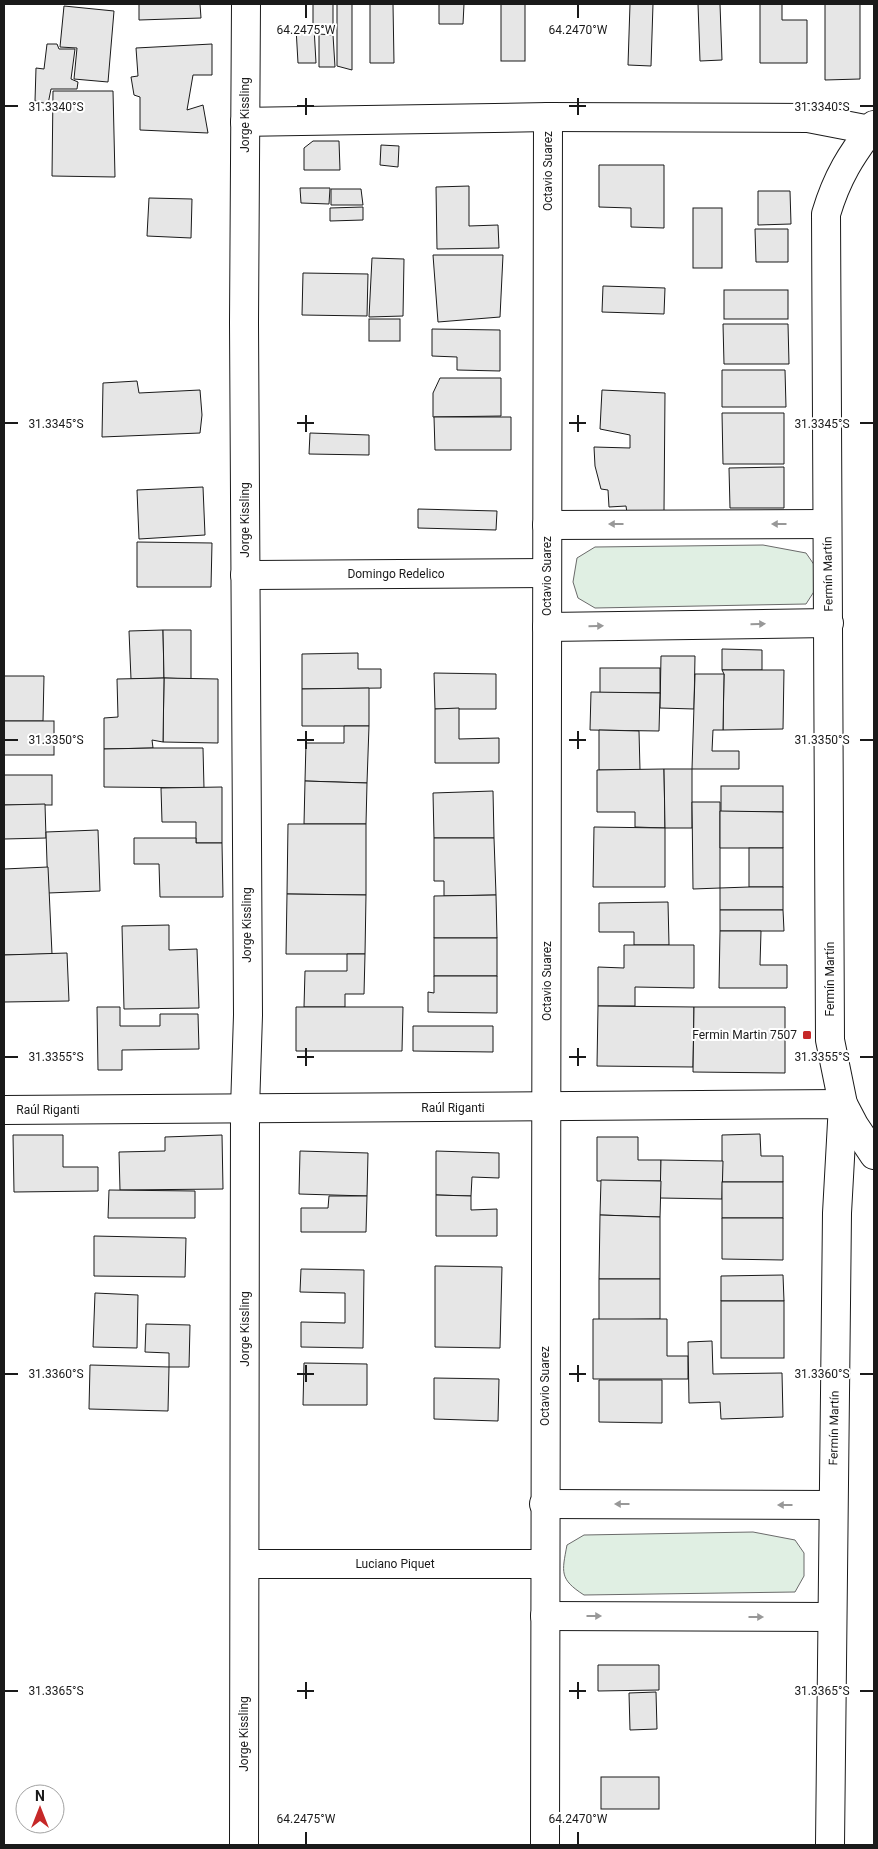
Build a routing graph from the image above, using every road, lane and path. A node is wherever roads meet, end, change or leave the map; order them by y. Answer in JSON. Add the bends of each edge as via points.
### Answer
{"nodes":[{"id":1,"x":246,"y":4,"type":"edge"},
{"id":2,"x":548,"y":117,"type":"junction"},
{"id":3,"x":245,"y":122,"type":"junction"},
{"id":4,"x":872,"y":127,"type":"edge"},
{"id":5,"x":827,"y":524,"type":"junction"},
{"id":6,"x":547,"y":525,"type":"junction"},
{"id":7,"x":547,"y":573,"type":"junction"},
{"id":8,"x":245,"y":575,"type":"junction"},
{"id":9,"x":829,"y":623,"type":"junction"},
{"id":10,"x":547,"y":627,"type":"junction"},
{"id":11,"x":842,"y":1104,"type":"junction"},
{"id":12,"x":547,"y":1108,"type":"junction"},
{"id":13,"x":245,"y":1109,"type":"junction"},
{"id":14,"x":4,"y":1110,"type":"edge"},
{"id":15,"x":874,"y":1155,"type":"edge"},
{"id":16,"x":544,"y":1504,"type":"junction"},
{"id":17,"x":833,"y":1505,"type":"junction"},
{"id":18,"x":245,"y":1564,"type":"junction"},
{"id":19,"x":544,"y":1564,"type":"junction"},
{"id":20,"x":545,"y":1616,"type":"junction"},
{"id":21,"x":832,"y":1617,"type":"junction"},
{"id":22,"x":244,"y":1845,"type":"edge"},
{"id":23,"x":544,"y":1845,"type":"edge"},
{"id":24,"x":830,"y":1845,"type":"edge"}],
"edges":[{"from":1,"to":3,"type":"street","name":"Jorge Kissling"},
{"from":2,"to":3,"type":"street"},
{"from":2,"to":4,"type":"street","via":[[808,118]]},
{"from":2,"to":6,"type":"street","name":"Octavio Suarez"},
{"from":3,"to":8,"type":"street","name":"Jorge Kissling"},
{"from":4,"to":5,"type":"street","name":"Fermín Martín","via":[[846,165],[826,214]]},
{"from":5,"to":6,"type":"street","one_way":true},
{"from":5,"to":9,"type":"street","name":"Fermín Martín"},
{"from":6,"to":7,"type":"street","name":"Octavio Suarez"},
{"from":7,"to":8,"type":"street","name":"Domingo Redelico"},
{"from":7,"to":10,"type":"street","name":"Octavio Suarez"},
{"from":8,"to":13,"type":"street","name":"Jorge Kissling","via":[[248,1015]]},
{"from":10,"to":9,"type":"street","one_way":true},
{"from":9,"to":11,"type":"street","name":"Fermín Martín","via":[[830,1040]]},
{"from":10,"to":12,"type":"street","name":"Octavio Suarez"},
{"from":11,"to":12,"type":"street","name":"Raúl Riganti"},
{"from":11,"to":15,"type":"street"},
{"from":11,"to":17,"type":"street","name":"Fermín Martín","via":[[837,1213]]},
{"from":12,"to":13,"type":"street","name":"Raúl Riganti"},
{"from":12,"to":16,"type":"street","name":"Octavio Suarez"},
{"from":13,"to":14,"type":"street","name":"Raúl Riganti"},
{"from":13,"to":18,"type":"street","name":"Jorge Kissling"},
{"from":17,"to":16,"type":"street","one_way":true},
{"from":16,"to":19,"type":"street","name":"Octavio Suarez"},
{"from":17,"to":21,"type":"street","name":"Fermín Martín"},
{"from":18,"to":19,"type":"street","name":"Luciano Piquet"},
{"from":18,"to":22,"type":"street","name":"Jorge Kissling"},
{"from":19,"to":20,"type":"street","name":"Octavio Suarez"},
{"from":20,"to":21,"type":"street","one_way":true},
{"from":20,"to":23,"type":"street","name":"Octavio Suarez"},
{"from":21,"to":24,"type":"street","name":"Fermín Martín"}]}
